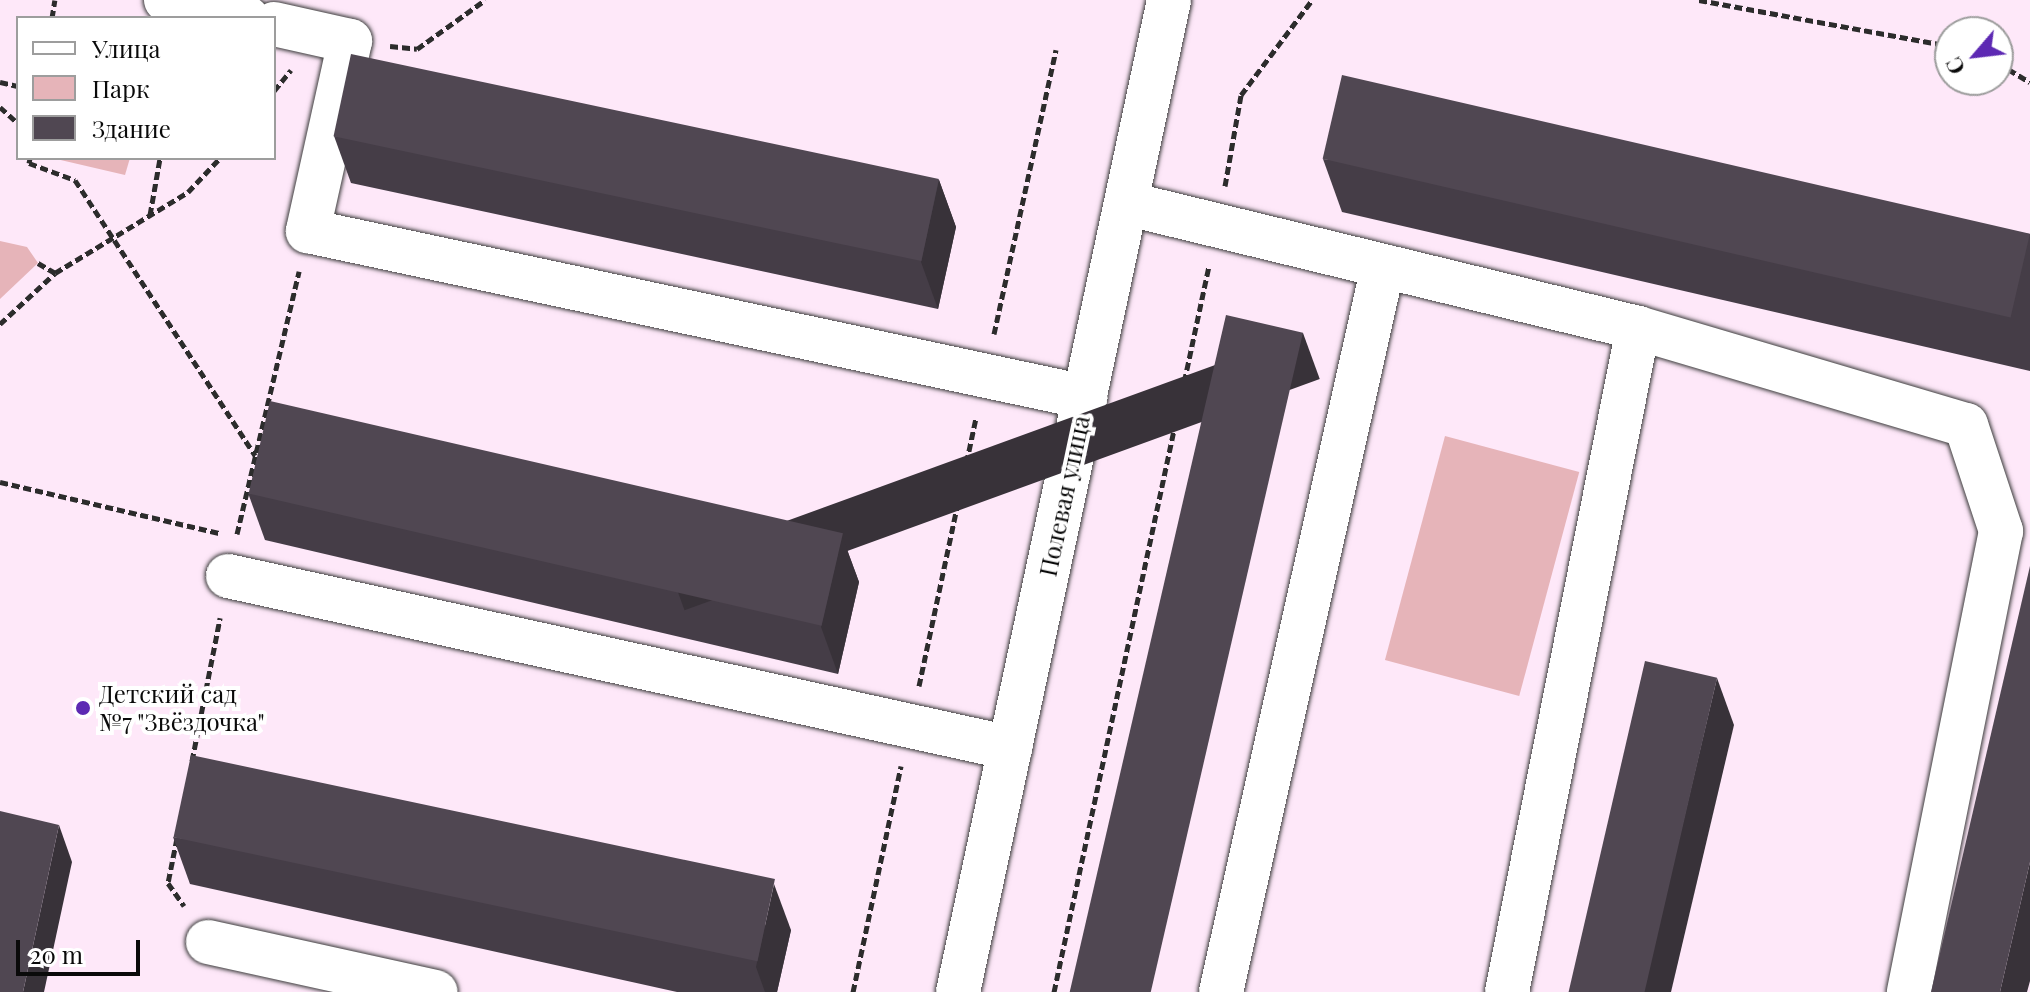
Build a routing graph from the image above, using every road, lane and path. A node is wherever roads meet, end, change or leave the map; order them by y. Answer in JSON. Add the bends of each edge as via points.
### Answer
{"nodes":[{"id":1,"x":166,"y":0,"type":"edge"},
{"id":2,"x":485,"y":0,"type":"edge"},
{"id":3,"x":1169,"y":0,"type":"edge"},
{"id":4,"x":1312,"y":0,"type":"edge"},
{"id":5,"x":1699,"y":0,"type":"edge"},
{"id":6,"x":238,"y":16,"type":"edge"},
{"id":7,"x":276,"y":24,"type":"edge"},
{"id":8,"x":350,"y":41,"type":"junction"},
{"id":9,"x":1934,"y":43,"type":"edge"},
{"id":10,"x":1056,"y":50,"type":"dead end"},
{"id":11,"x":0,"y":107,"type":"edge"},
{"id":12,"x":16,"y":121,"type":"edge"},
{"id":13,"x":30,"y":160,"type":"edge"},
{"id":14,"x":160,"y":160,"type":"edge"},
{"id":15,"x":218,"y":160,"type":"edge"},
{"id":16,"x":1129,"y":204,"type":"junction"},
{"id":17,"x":150,"y":216,"type":"junction"},
{"id":18,"x":1218,"y":225,"type":"junction"},
{"id":19,"x":114,"y":238,"type":"junction"},
{"id":20,"x":38,"y":263,"type":"dead end"},
{"id":21,"x":1383,"y":266,"type":"junction"},
{"id":22,"x":55,"y":273,"type":"junction"},
{"id":23,"x":0,"y":324,"type":"edge"},
{"id":24,"x":1638,"y":328,"type":"junction"},
{"id":25,"x":985,"y":375,"type":"junction"},
{"id":26,"x":1085,"y":397,"type":"junction"},
{"id":27,"x":255,"y":456,"type":"edge"},
{"id":28,"x":0,"y":482,"type":"edge"},
{"id":29,"x":232,"y":556,"type":"joint"},
{"id":30,"x":910,"y":726,"type":"junction"},
{"id":31,"x":1010,"y":748,"type":"junction"},
{"id":32,"x":208,"y":942,"type":"dead end"},
{"id":33,"x":436,"y":992,"type":"edge"},
{"id":34,"x":853,"y":992,"type":"edge"},
{"id":35,"x":958,"y":992,"type":"edge"},
{"id":36,"x":1054,"y":992,"type":"edge"},
{"id":37,"x":1221,"y":992,"type":"edge"},
{"id":38,"x":1507,"y":992,"type":"edge"},
{"id":39,"x":1909,"y":992,"type":"edge"}],
"edges":[{"from":1,"to":6,"type":"street"},
{"from":2,"to":8,"type":"path","via":[[417,49]]},
{"from":3,"to":16,"type":"street","name":"Полевая улица"},
{"from":4,"to":18,"type":"path","via":[[1241,95]]},
{"from":5,"to":9,"type":"path"},
{"from":7,"to":8,"type":"street"},
{"from":8,"to":25,"type":"street","via":[[308,231]]},
{"from":10,"to":25,"type":"path"},
{"from":11,"to":12,"type":"path"},
{"from":13,"to":19,"type":"path","via":[[75,180]]},
{"from":14,"to":17,"type":"path"},
{"from":15,"to":17,"type":"path","via":[[188,192]]},
{"from":16,"to":18,"type":"street"},
{"from":16,"to":26,"type":"street","name":"Полевая улица"},
{"from":17,"to":19,"type":"path"},
{"from":18,"to":21,"type":"street"},
{"from":18,"to":36,"type":"path"},
{"from":19,"to":22,"type":"path"},
{"from":19,"to":27,"type":"path"},
{"from":20,"to":22,"type":"path"},
{"from":21,"to":24,"type":"street"},
{"from":21,"to":37,"type":"street"},
{"from":22,"to":23,"type":"path"},
{"from":24,"to":38,"type":"street"},
{"from":24,"to":39,"type":"street","via":[[1966,425],[2001,531]]},
{"from":25,"to":26,"type":"street"},
{"from":25,"to":30,"type":"path"},
{"from":26,"to":31,"type":"street","name":"Полевая улица"},
{"from":28,"to":29,"type":"path"},
{"from":29,"to":30,"type":"street"},
{"from":30,"to":31,"type":"street"},
{"from":30,"to":34,"type":"path"},
{"from":31,"to":35,"type":"street","name":"Полевая улица"},
{"from":32,"to":33,"type":"street"}]}
